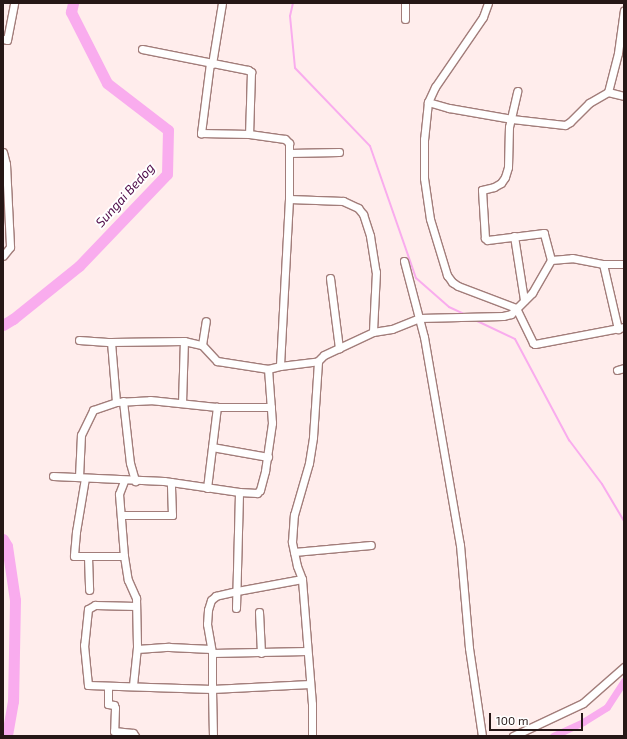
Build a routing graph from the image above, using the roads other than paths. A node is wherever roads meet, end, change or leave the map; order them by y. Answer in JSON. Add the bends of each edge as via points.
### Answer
{"nodes":[{"id":1,"x":14,"y":3,"type":"edge"},
{"id":2,"x":222,"y":3,"type":"edge"},
{"id":3,"x":405,"y":3,"type":"edge"},
{"id":4,"x":488,"y":3,"type":"edge"},
{"id":5,"x":624,"y":10,"type":"edge"},
{"id":6,"x":405,"y":19,"type":"dead end"},
{"id":7,"x":3,"y":39,"type":"edge"},
{"id":8,"x":142,"y":49,"type":"dead end"},
{"id":9,"x":621,"y":55,"type":"edge"},
{"id":10,"x":211,"y":64,"type":"junction"},
{"id":11,"x":517,"y":91,"type":"dead end"},
{"id":12,"x":608,"y":92,"type":"junction"},
{"id":13,"x":624,"y":96,"type":"edge"},
{"id":14,"x":431,"y":103,"type":"junction"},
{"id":15,"x":512,"y":119,"type":"junction"},
{"id":16,"x":249,"y":134,"type":"junction"},
{"id":17,"x":3,"y":152,"type":"edge"},
{"id":18,"x":289,"y":152,"type":"junction"},
{"id":19,"x":339,"y":152,"type":"dead end"},
{"id":20,"x":289,"y":198,"type":"junction"},
{"id":21,"x":514,"y":236,"type":"junction"},
{"id":22,"x":6,"y":254,"type":"edge"},
{"id":23,"x":551,"y":260,"type":"junction"},
{"id":24,"x":404,"y":261,"type":"dead end"},
{"id":25,"x":603,"y":264,"type":"junction"},
{"id":26,"x":624,"y":264,"type":"edge"},
{"id":27,"x":330,"y":278,"type":"dead end"},
{"id":28,"x":524,"y":300,"type":"junction"},
{"id":29,"x":516,"y":308,"type":"junction"},
{"id":30,"x":419,"y":318,"type":"junction"},
{"id":31,"x":206,"y":321,"type":"dead end"},
{"id":32,"x":621,"y":328,"type":"edge"},
{"id":33,"x":373,"y":332,"type":"junction"},
{"id":34,"x":79,"y":340,"type":"dead end"},
{"id":35,"x":184,"y":341,"type":"junction"},
{"id":36,"x":111,"y":342,"type":"junction"},
{"id":37,"x":202,"y":345,"type":"junction"},
{"id":38,"x":339,"y":348,"type":"junction"},
{"id":39,"x":318,"y":361,"type":"junction"},
{"id":40,"x":280,"y":366,"type":"junction"},
{"id":41,"x":268,"y":369,"type":"junction"},
{"id":42,"x":120,"y":402,"type":"junction"},
{"id":43,"x":182,"y":403,"type":"junction"},
{"id":44,"x":217,"y":407,"type":"junction"},
{"id":45,"x":271,"y":407,"type":"junction"},
{"id":46,"x":212,"y":447,"type":"junction"},
{"id":47,"x":268,"y":457,"type":"junction"},
{"id":48,"x":53,"y":476,"type":"dead end"},
{"id":49,"x":82,"y":478,"type":"junction"},
{"id":50,"x":124,"y":480,"type":"junction"},
{"id":51,"x":135,"y":481,"type":"junction"},
{"id":52,"x":171,"y":482,"type":"junction"},
{"id":53,"x":207,"y":488,"type":"junction"},
{"id":54,"x":239,"y":492,"type":"junction"},
{"id":55,"x":121,"y":516,"type":"junction"},
{"id":56,"x":371,"y":545,"type":"dead end"},
{"id":57,"x":294,"y":552,"type":"junction"},
{"id":58,"x":124,"y":556,"type":"junction"},
{"id":59,"x":88,"y":557,"type":"junction"},
{"id":60,"x":302,"y":580,"type":"junction"},
{"id":61,"x":89,"y":590,"type":"dead end"},
{"id":62,"x":237,"y":590,"type":"junction"},
{"id":63,"x":136,"y":606,"type":"junction"},
{"id":64,"x":236,"y":608,"type":"dead end"},
{"id":65,"x":259,"y":612,"type":"dead end"},
{"id":66,"x":137,"y":649,"type":"junction"},
{"id":67,"x":212,"y":651,"type":"junction"},
{"id":68,"x":308,"y":651,"type":"junction"},
{"id":69,"x":261,"y":653,"type":"junction"},
{"id":70,"x":624,"y":667,"type":"edge"},
{"id":71,"x":310,"y":684,"type":"junction"},
{"id":72,"x":108,"y":686,"type":"junction"},
{"id":73,"x":133,"y":686,"type":"junction"},
{"id":74,"x":212,"y":689,"type":"junction"},
{"id":75,"x":135,"y":736,"type":"edge"},
{"id":76,"x":212,"y":736,"type":"edge"},
{"id":77,"x":312,"y":736,"type":"edge"},
{"id":78,"x":482,"y":736,"type":"edge"},
{"id":79,"x":513,"y":736,"type":"edge"}],
"edges":[{"from":1,"to":7,"type":"street","via":[[7,40]]},
{"from":2,"to":10,"type":"street"},
{"from":3,"to":6,"type":"street"},
{"from":4,"to":14,"type":"street","via":[[483,17],[435,87]]},
{"from":5,"to":9,"type":"street"},
{"from":8,"to":10,"type":"street"},
{"from":9,"to":12,"type":"street"},
{"from":10,"to":16,"type":"street","via":[[251,72]]},
{"from":10,"to":16,"type":"street","via":[[201,133]]},
{"from":11,"to":15,"type":"street"},
{"from":12,"to":13,"type":"street"},
{"from":12,"to":15,"type":"street","via":[[589,103],[565,125]]},
{"from":14,"to":15,"type":"street"},
{"from":14,"to":29,"type":"street","via":[[424,139],[424,178],[430,220],[447,275],[458,286]]},
{"from":15,"to":21,"type":"street","via":[[509,127],[508,166],[505,177],[494,187],[482,190],[486,239]]},
{"from":16,"to":18,"type":"street","via":[[285,138],[289,143]]},
{"from":17,"to":22,"type":"street","via":[[6,164],[9,225]]},
{"from":18,"to":19,"type":"street"},
{"from":18,"to":20,"type":"street"},
{"from":20,"to":33,"type":"street","via":[[344,202],[358,208],[363,214],[370,236],[376,272]]},
{"from":20,"to":40,"type":"street"},
{"from":21,"to":23,"type":"street","via":[[544,233]]},
{"from":21,"to":28,"type":"street"},
{"from":23,"to":25,"type":"street","via":[[572,258]]},
{"from":23,"to":28,"type":"street","via":[[532,293]]},
{"from":24,"to":30,"type":"street"},
{"from":25,"to":26,"type":"street"},
{"from":25,"to":32,"type":"street"},
{"from":27,"to":38,"type":"street"},
{"from":28,"to":29,"type":"street"},
{"from":29,"to":30,"type":"street","via":[[511,314],[503,316]]},
{"from":29,"to":32,"type":"street","via":[[532,343],[537,345]]},
{"from":30,"to":33,"type":"street","via":[[397,327]]},
{"from":30,"to":78,"type":"street","via":[[460,545],[469,648]]},
{"from":31,"to":37,"type":"street"},
{"from":33,"to":38,"type":"street"},
{"from":34,"to":36,"type":"street"},
{"from":35,"to":36,"type":"street"},
{"from":35,"to":37,"type":"street"},
{"from":35,"to":43,"type":"street"},
{"from":36,"to":42,"type":"street"},
{"from":37,"to":41,"type":"street","via":[[217,361]]},
{"from":38,"to":39,"type":"street"},
{"from":39,"to":40,"type":"street"},
{"from":39,"to":57,"type":"street","via":[[309,463],[294,515]]},
{"from":40,"to":41,"type":"street"},
{"from":41,"to":45,"type":"street"},
{"from":42,"to":43,"type":"street","via":[[150,400]]},
{"from":42,"to":49,"type":"street","via":[[92,410],[81,435]]},
{"from":42,"to":51,"type":"street"},
{"from":43,"to":44,"type":"street"},
{"from":44,"to":45,"type":"street"},
{"from":44,"to":46,"type":"street"},
{"from":45,"to":47,"type":"street","via":[[272,424]]},
{"from":46,"to":47,"type":"street"},
{"from":46,"to":53,"type":"street"},
{"from":47,"to":54,"type":"street","via":[[260,490],[254,494]]},
{"from":48,"to":49,"type":"street"},
{"from":49,"to":50,"type":"street"},
{"from":49,"to":59,"type":"street","via":[[73,553],[76,557]]},
{"from":50,"to":51,"type":"street"},
{"from":50,"to":55,"type":"street","via":[[119,494]]},
{"from":51,"to":52,"type":"street"},
{"from":52,"to":53,"type":"street"},
{"from":52,"to":55,"type":"street","via":[[172,515]]},
{"from":53,"to":54,"type":"street"},
{"from":54,"to":62,"type":"street"},
{"from":55,"to":58,"type":"street"},
{"from":56,"to":57,"type":"street"},
{"from":57,"to":60,"type":"street"},
{"from":58,"to":59,"type":"street"},
{"from":58,"to":63,"type":"street","via":[[128,580],[135,593]]},
{"from":59,"to":61,"type":"street"},
{"from":60,"to":62,"type":"street"},
{"from":60,"to":68,"type":"street"},
{"from":62,"to":64,"type":"street"},
{"from":62,"to":67,"type":"street","via":[[216,596],[209,602],[207,624]]},
{"from":63,"to":66,"type":"street"},
{"from":63,"to":72,"type":"street","via":[[95,605],[88,609],[84,644],[87,684]]},
{"from":65,"to":69,"type":"street"},
{"from":66,"to":67,"type":"street","via":[[169,647]]},
{"from":66,"to":73,"type":"street"},
{"from":67,"to":69,"type":"street"},
{"from":67,"to":74,"type":"street"},
{"from":68,"to":69,"type":"street"},
{"from":68,"to":71,"type":"street"},
{"from":70,"to":79,"type":"street","via":[[583,703]]},
{"from":71,"to":74,"type":"street"},
{"from":71,"to":77,"type":"street"},
{"from":72,"to":73,"type":"street"},
{"from":72,"to":75,"type":"street","via":[[108,704],[114,705],[115,708],[114,731],[133,733]]},
{"from":73,"to":74,"type":"street"},
{"from":74,"to":76,"type":"street"}]}
